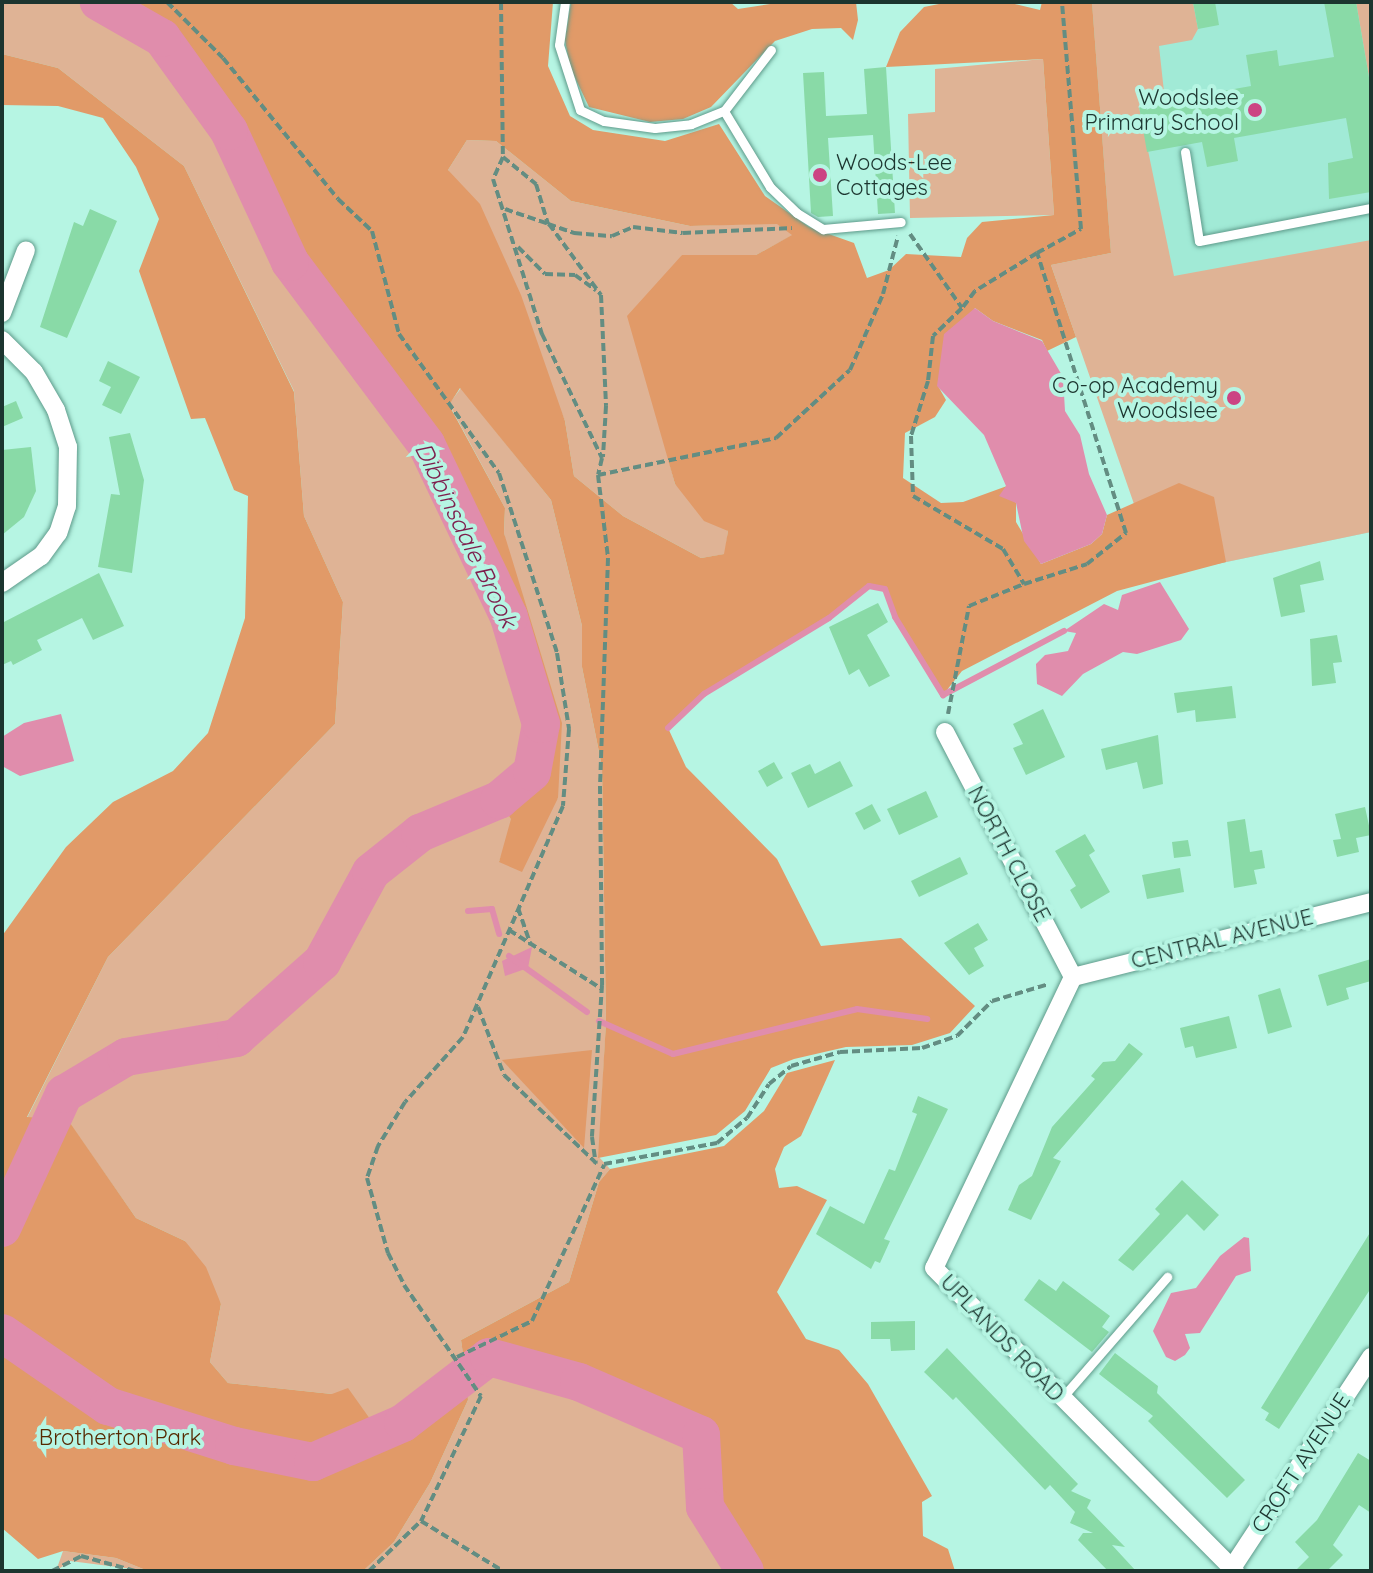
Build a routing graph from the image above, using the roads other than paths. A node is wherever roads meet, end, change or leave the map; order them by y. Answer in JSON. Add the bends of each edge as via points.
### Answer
{"nodes":[{"id":1,"x":565,"y":2,"type":"edge"},
{"id":2,"x":771,"y":50,"type":"dead end"},
{"id":3,"x":724,"y":111,"type":"junction"},
{"id":4,"x":1185,"y":152,"type":"dead end"},
{"id":5,"x":1371,"y":208,"type":"edge"},
{"id":6,"x":901,"y":222,"type":"road end"},
{"id":7,"x":26,"y":250,"type":"dead end"},
{"id":8,"x":10,"y":267,"type":"edge"},
{"id":9,"x":2,"y":313,"type":"edge"},
{"id":10,"x":2,"y":340,"type":"edge"},
{"id":11,"x":2,"y":583,"type":"edge"},
{"id":12,"x":945,"y":732,"type":"road end"},
{"id":13,"x":1371,"y":902,"type":"edge"},
{"id":14,"x":1073,"y":977,"type":"junction"},
{"id":15,"x":1167,"y":1277,"type":"dead end"},
{"id":16,"x":1371,"y":1357,"type":"edge"},
{"id":17,"x":1061,"y":1399,"type":"junction"},
{"id":18,"x":1233,"y":1569,"type":"edge"}],
"edges":[{"from":1,"to":3,"type":"lane","via":[[559,45],[580,110],[604,121],[655,128],[691,124]]},
{"from":2,"to":3,"type":"lane"},
{"from":3,"to":6,"type":"lane","via":[[770,187],[797,213],[823,229]]},
{"from":4,"to":5,"type":"lane","via":[[1199,241]]},
{"from":7,"to":8,"type":"street"},
{"from":8,"to":9,"type":"street"},
{"from":10,"to":11,"type":"street","via":[[34,372],[56,410],[68,447],[67,506],[58,533],[41,556]]},
{"from":12,"to":14,"type":"street","name":"NORTH CLOSE"},
{"from":13,"to":14,"type":"street","name":"CENTRAL AVENUE"},
{"from":14,"to":17,"type":"street","name":"UPLANDS ROAD","via":[[934,1268]]},
{"from":15,"to":17,"type":"lane"},
{"from":16,"to":18,"type":"street","name":"CROFT AVENUE"},
{"from":17,"to":18,"type":"street","name":"UPLANDS ROAD"}]}
